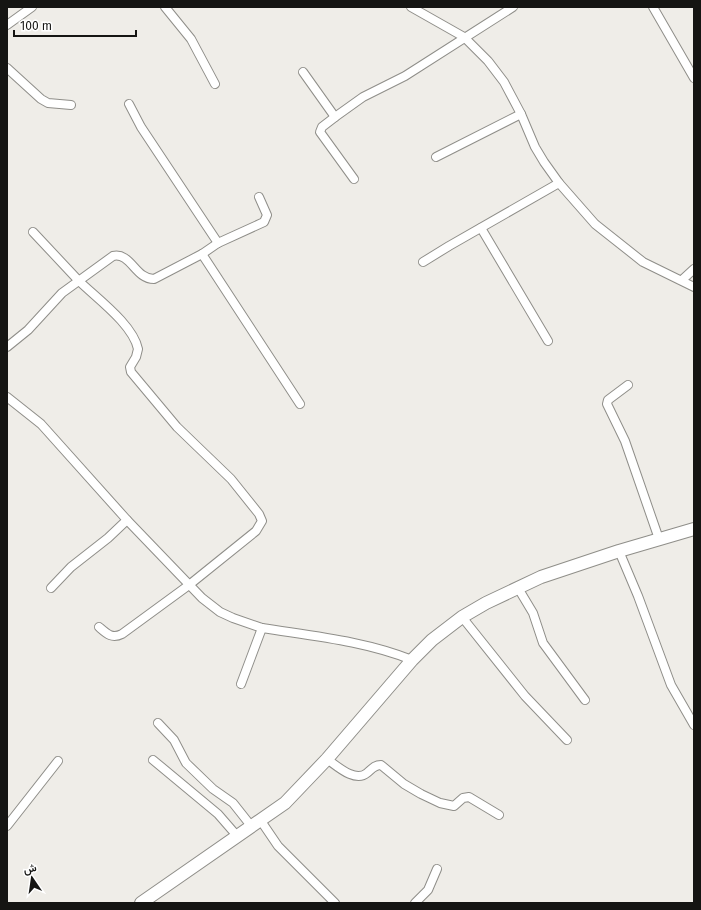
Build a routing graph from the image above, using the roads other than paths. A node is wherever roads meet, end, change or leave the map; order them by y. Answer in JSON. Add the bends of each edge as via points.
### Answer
{"nodes":[{"id":1,"x":32,"y":7,"type":"edge"},
{"id":2,"x":165,"y":7,"type":"edge"},
{"id":3,"x":411,"y":7,"type":"edge"},
{"id":4,"x":513,"y":7,"type":"edge"},
{"id":5,"x":653,"y":7,"type":"edge"},
{"id":6,"x":503,"y":9,"type":"edge"},
{"id":7,"x":7,"y":25,"type":"edge"},
{"id":8,"x":464,"y":37,"type":"junction"},
{"id":9,"x":7,"y":68,"type":"edge"},
{"id":10,"x":302,"y":72,"type":"dead end"},
{"id":11,"x":694,"y":78,"type":"edge"},
{"id":12,"x":215,"y":84,"type":"dead end"},
{"id":13,"x":129,"y":104,"type":"dead end"},
{"id":14,"x":71,"y":105,"type":"dead end"},
{"id":15,"x":521,"y":114,"type":"junction"},
{"id":16,"x":335,"y":117,"type":"junction"},
{"id":17,"x":436,"y":157,"type":"dead end"},
{"id":18,"x":354,"y":179,"type":"dead end"},
{"id":19,"x":559,"y":183,"type":"junction"},
{"id":20,"x":259,"y":196,"type":"dead end"},
{"id":21,"x":481,"y":228,"type":"junction"},
{"id":22,"x":33,"y":232,"type":"dead end"},
{"id":23,"x":218,"y":243,"type":"junction"},
{"id":24,"x":202,"y":254,"type":"junction"},
{"id":25,"x":423,"y":262,"type":"dead end"},
{"id":26,"x":694,"y":269,"type":"edge"},
{"id":27,"x":682,"y":280,"type":"junction"},
{"id":28,"x":79,"y":281,"type":"junction"},
{"id":29,"x":694,"y":287,"type":"edge"},
{"id":30,"x":548,"y":341,"type":"dead end"},
{"id":31,"x":7,"y":347,"type":"edge"},
{"id":32,"x":628,"y":385,"type":"dead end"},
{"id":33,"x":7,"y":397,"type":"edge"},
{"id":34,"x":300,"y":404,"type":"dead end"},
{"id":35,"x":128,"y":520,"type":"junction"},
{"id":36,"x":694,"y":528,"type":"edge"},
{"id":37,"x":659,"y":539,"type":"junction"},
{"id":38,"x":619,"y":551,"type":"junction"},
{"id":39,"x":189,"y":585,"type":"junction"},
{"id":40,"x":51,"y":588,"type":"dead end"},
{"id":41,"x":518,"y":588,"type":"junction"},
{"id":42,"x":462,"y":617,"type":"junction"},
{"id":43,"x":99,"y":627,"type":"dead end"},
{"id":44,"x":262,"y":628,"type":"junction"},
{"id":45,"x":412,"y":660,"type":"junction"},
{"id":46,"x":241,"y":684,"type":"dead end"},
{"id":47,"x":585,"y":700,"type":"dead end"},
{"id":48,"x":158,"y":723,"type":"dead end"},
{"id":49,"x":694,"y":725,"type":"edge"},
{"id":50,"x":567,"y":740,"type":"dead end"},
{"id":51,"x":153,"y":760,"type":"dead end"},
{"id":52,"x":327,"y":760,"type":"junction"},
{"id":53,"x":58,"y":761,"type":"dead end"},
{"id":54,"x":499,"y":815,"type":"dead end"},
{"id":55,"x":257,"y":824,"type":"junction"},
{"id":56,"x":7,"y":826,"type":"edge"},
{"id":57,"x":238,"y":837,"type":"junction"},
{"id":58,"x":437,"y":869,"type":"dead end"},
{"id":59,"x":141,"y":903,"type":"edge"},
{"id":60,"x":336,"y":903,"type":"edge"},
{"id":61,"x":415,"y":903,"type":"edge"}],
"edges":[{"from":1,"to":7,"type":"street"},
{"from":2,"to":12,"type":"street","via":[[191,39]]},
{"from":3,"to":8,"type":"street"},
{"from":4,"to":6,"type":"street"},
{"from":5,"to":11,"type":"street"},
{"from":6,"to":8,"type":"street"},
{"from":8,"to":15,"type":"street","via":[[504,82]]},
{"from":8,"to":16,"type":"street","via":[[405,76],[363,97]]},
{"from":9,"to":14,"type":"street","via":[[41,99],[48,103]]},
{"from":10,"to":16,"type":"street"},
{"from":13,"to":23,"type":"street","via":[[141,127]]},
{"from":15,"to":17,"type":"street"},
{"from":15,"to":19,"type":"street","via":[[535,147]]},
{"from":16,"to":18,"type":"street","via":[[322,127],[320,132]]},
{"from":19,"to":21,"type":"street"},
{"from":19,"to":27,"type":"street","via":[[580,209],[610,237],[643,262]]},
{"from":20,"to":23,"type":"street","via":[[267,215],[264,222]]},
{"from":21,"to":25,"type":"street"},
{"from":21,"to":30,"type":"street"},
{"from":22,"to":28,"type":"street"},
{"from":23,"to":24,"type":"street"},
{"from":24,"to":28,"type":"street","via":[[154,279],[145,278],[124,257],[113,256]]},
{"from":24,"to":34,"type":"street"},
{"from":26,"to":27,"type":"street"},
{"from":27,"to":29,"type":"street"},
{"from":28,"to":31,"type":"street","via":[[62,293],[28,330]]},
{"from":28,"to":39,"type":"street","via":[[112,312],[134,339],[138,349],[130,369],[144,389],[177,427],[231,479],[261,518],[262,523],[256,530]]},
{"from":32,"to":37,"type":"street","via":[[608,400],[607,404],[624,441]]},
{"from":33,"to":35,"type":"street","via":[[41,424]]},
{"from":35,"to":39,"type":"street"},
{"from":35,"to":40,"type":"street","via":[[71,567]]},
{"from":36,"to":37,"type":"main road"},
{"from":37,"to":38,"type":"main road"},
{"from":38,"to":41,"type":"main road","via":[[541,577]]},
{"from":38,"to":49,"type":"street","via":[[671,685]]},
{"from":39,"to":43,"type":"street","via":[[117,636],[109,635]]},
{"from":39,"to":44,"type":"street","via":[[220,612]]},
{"from":41,"to":42,"type":"main road"},
{"from":41,"to":47,"type":"street","via":[[533,613],[543,643]]},
{"from":42,"to":45,"type":"main road","via":[[432,640]]},
{"from":42,"to":50,"type":"street","via":[[525,696]]},
{"from":44,"to":45,"type":"street","via":[[385,650]]},
{"from":44,"to":46,"type":"street"},
{"from":45,"to":52,"type":"main road"},
{"from":48,"to":55,"type":"street","via":[[174,740],[186,763],[214,790]]},
{"from":51,"to":57,"type":"street","via":[[218,814]]},
{"from":52,"to":54,"type":"street","via":[[358,776],[363,776],[377,765],[381,765],[404,784],[440,803],[454,806],[463,798],[469,797]]},
{"from":52,"to":55,"type":"main road","via":[[285,802]]},
{"from":53,"to":56,"type":"street"},
{"from":55,"to":57,"type":"main road"},
{"from":55,"to":60,"type":"street"},
{"from":57,"to":59,"type":"main road"},
{"from":58,"to":61,"type":"street","via":[[428,890]]}]}
